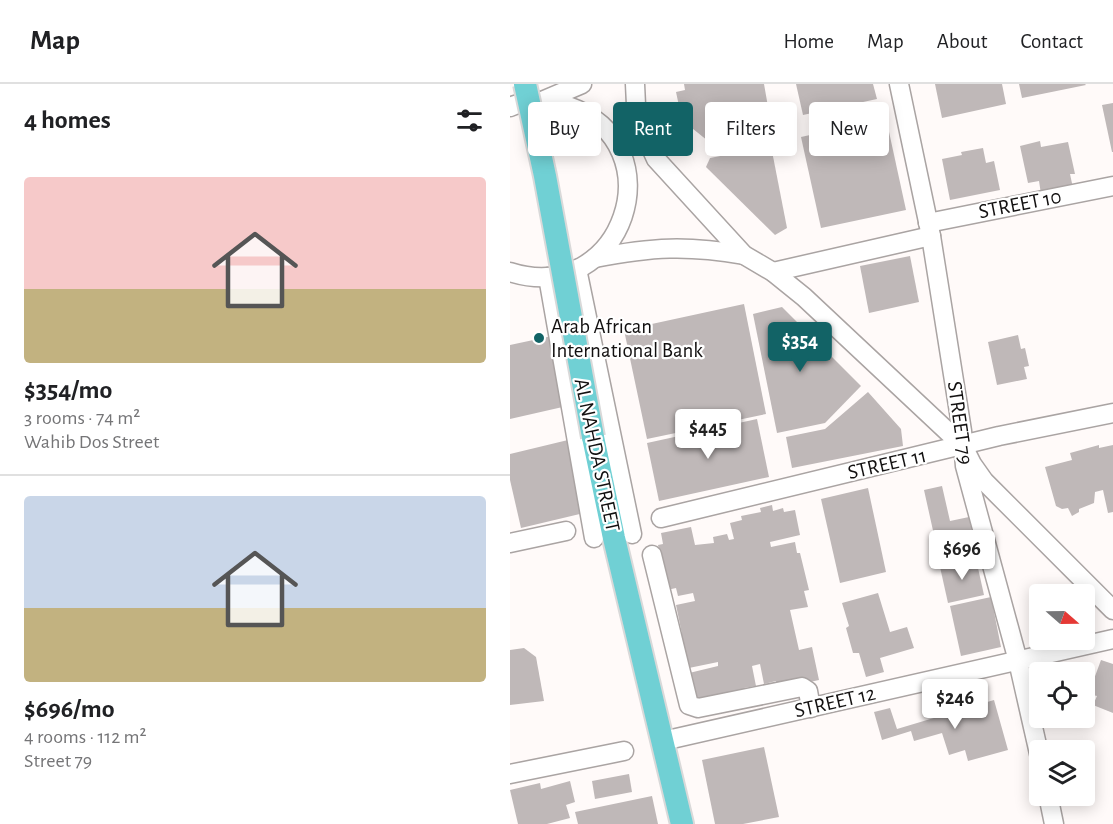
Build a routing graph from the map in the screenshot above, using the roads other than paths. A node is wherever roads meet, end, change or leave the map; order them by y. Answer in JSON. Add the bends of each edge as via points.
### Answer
{"nodes":[{"id":1,"x":525,"y":84,"type":"edge"},
{"id":2,"x":582,"y":84,"type":"edge"},
{"id":3,"x":635,"y":84,"type":"edge"},
{"id":4,"x":899,"y":84,"type":"edge"},
{"id":5,"x":541,"y":101,"type":"junction"},
{"id":6,"x":511,"y":106,"type":"edge"},
{"id":7,"x":1113,"y":186,"type":"edge"},
{"id":8,"x":929,"y":230,"type":"junction"},
{"id":9,"x":744,"y":255,"type":"junction"},
{"id":10,"x":595,"y":258,"type":"junction"},
{"id":11,"x":577,"y":269,"type":"junction"},
{"id":12,"x":510,"y":272,"type":"edge"},
{"id":13,"x":773,"y":272,"type":"junction"},
{"id":14,"x":548,"y":277,"type":"junction"},
{"id":15,"x":1113,"y":413,"type":"edge"},
{"id":16,"x":963,"y":446,"type":"junction"},
{"id":17,"x":661,"y":518,"type":"dead end"},
{"id":18,"x":566,"y":531,"type":"dead end"},
{"id":19,"x":632,"y":534,"type":"dead end"},
{"id":20,"x":594,"y":538,"type":"dead end"},
{"id":21,"x":510,"y":543,"type":"edge"},
{"id":22,"x":652,"y":555,"type":"dead end"},
{"id":23,"x":1113,"y":610,"type":"edge"},
{"id":24,"x":1113,"y":639,"type":"edge"},
{"id":25,"x":1018,"y":661,"type":"junction"},
{"id":26,"x":811,"y":708,"type":"junction"},
{"id":27,"x":1036,"y":740,"type":"edge"},
{"id":28,"x":663,"y":741,"type":"junction"},
{"id":29,"x":624,"y":751,"type":"dead end"},
{"id":30,"x":510,"y":774,"type":"edge"},
{"id":31,"x":1050,"y":806,"type":"edge"},
{"id":32,"x":682,"y":824,"type":"edge"},
{"id":33,"x":1054,"y":824,"type":"edge"}],
"edges":[{"from":1,"to":28,"type":"main road","name":"AL NAHDA STREET","bridge":true,"via":[[614,538]]},
{"from":2,"to":5,"type":"street"},
{"from":3,"to":9,"type":"street","via":[[640,124],[656,159]]},
{"from":4,"to":8,"type":"street","name":"STREET 79"},
{"from":5,"to":6,"type":"street"},
{"from":5,"to":10,"type":"street","via":[[579,110],[610,135],[620,151],[628,189],[626,209],[615,236]]},
{"from":7,"to":8,"type":"street","name":"STREET 10"},
{"from":8,"to":13,"type":"street","name":"STREET 10"},
{"from":8,"to":16,"type":"street","name":"STREET 79"},
{"from":9,"to":10,"type":"street","via":[[669,247]]},
{"from":9,"to":13,"type":"street"},
{"from":10,"to":11,"type":"street"},
{"from":11,"to":14,"type":"street"},
{"from":11,"to":19,"type":"street"},
{"from":12,"to":14,"type":"street"},
{"from":13,"to":16,"type":"street"},
{"from":14,"to":20,"type":"street"},
{"from":15,"to":16,"type":"street","name":"STREET 11"},
{"from":16,"to":17,"type":"street","name":"STREET 11"},
{"from":16,"to":23,"type":"street","via":[[984,481]]},
{"from":16,"to":25,"type":"street","name":"STREET 79","via":[[969,486]]},
{"from":18,"to":21,"type":"street"},
{"from":22,"to":26,"type":"street","via":[[689,705],[698,708],[802,687],[808,691]]},
{"from":24,"to":25,"type":"street","name":"STREET 12"},
{"from":25,"to":26,"type":"street","name":"STREET 12"},
{"from":25,"to":27,"type":"street","name":"STREET 79"},
{"from":26,"to":28,"type":"street","name":"STREET 12"},
{"from":28,"to":32,"type":"main road","name":"AL NAHDA STREET"},
{"from":29,"to":30,"type":"street"},
{"from":31,"to":33,"type":"street"}]}
